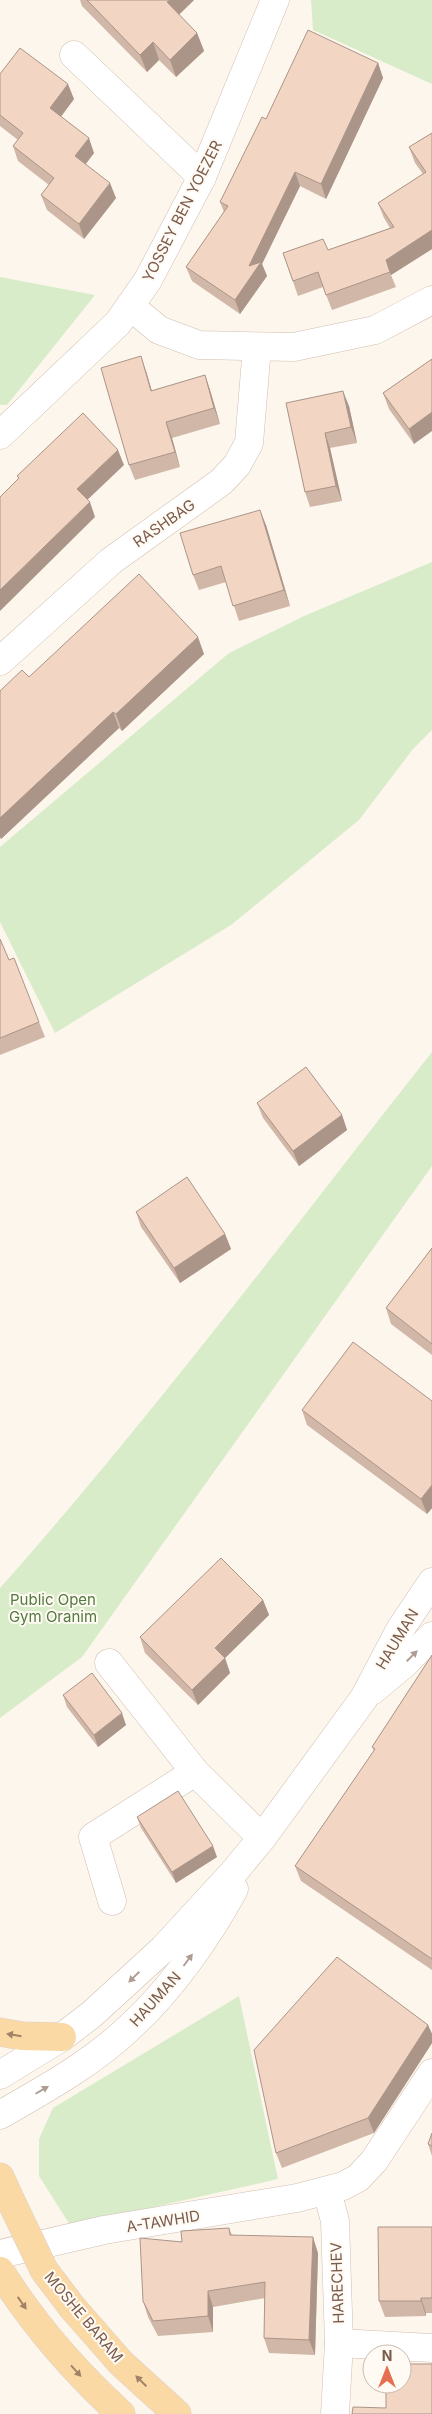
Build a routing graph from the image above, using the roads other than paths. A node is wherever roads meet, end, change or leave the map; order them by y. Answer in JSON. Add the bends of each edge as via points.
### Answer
{"nodes":[{"id":1,"x":275,"y":0,"type":"edge"},
{"id":2,"x":74,"y":55,"type":"dead end"},
{"id":3,"x":202,"y":177,"type":"junction"},
{"id":4,"x":432,"y":300,"type":"edge"},
{"id":5,"x":130,"y":306,"type":"junction"},
{"id":6,"x":257,"y":347,"type":"junction"},
{"id":7,"x":0,"y":435,"type":"edge"},
{"id":8,"x":0,"y":661,"type":"edge"},
{"id":9,"x":432,"y":1582,"type":"edge"},
{"id":10,"x":432,"y":1636,"type":"edge"},
{"id":11,"x":109,"y":1663,"type":"dead end"},
{"id":12,"x":364,"y":1698,"type":"junction"},
{"id":13,"x":195,"y":1772,"type":"junction"},
{"id":14,"x":262,"y":1838,"type":"junction"},
{"id":15,"x":112,"y":1901,"type":"dead end"},
{"id":16,"x":0,"y":2032,"type":"edge"},
{"id":17,"x":62,"y":2036,"type":"junction"},
{"id":18,"x":432,"y":2073,"type":"edge"},
{"id":19,"x":0,"y":2075,"type":"edge"},
{"id":20,"x":0,"y":2115,"type":"edge"},
{"id":21,"x":5,"y":2188,"type":"edge"},
{"id":22,"x":327,"y":2191,"type":"junction"},
{"id":23,"x":0,"y":2254,"type":"edge"},
{"id":24,"x":0,"y":2271,"type":"edge"},
{"id":25,"x":339,"y":2343,"type":"junction"},
{"id":26,"x":432,"y":2348,"type":"edge"},
{"id":27,"x":121,"y":2414,"type":"edge"},
{"id":28,"x":177,"y":2414,"type":"edge"},
{"id":29,"x":335,"y":2414,"type":"edge"}],
"edges":[{"from":1,"to":3,"type":"street","name":"YOSSEY BEN YOEZER"},
{"from":2,"to":3,"type":"street"},
{"from":3,"to":5,"type":"street","name":"YOSSEY BEN YOEZER","via":[[158,263]]},
{"from":4,"to":6,"type":"street","via":[[375,330],[294,347]]},
{"from":5,"to":6,"type":"street","via":[[159,330],[199,345]]},
{"from":5,"to":7,"type":"street","name":"YOSSEY BEN YOEZER","via":[[118,323]]},
{"from":6,"to":8,"type":"street","name":"RASHBAG","via":[[249,443],[237,465],[221,482],[111,561]]},
{"from":9,"to":12,"type":"street","name":"HAUMAN","via":[[401,1628]]},
{"from":12,"to":10,"type":"street","name":"HAUMAN","one_way":true},
{"from":11,"to":13,"type":"street"},
{"from":12,"to":14,"type":"street","name":"HAUMAN"},
{"from":13,"to":14,"type":"street"},
{"from":13,"to":15,"type":"street","via":[[93,1837]]},
{"from":14,"to":17,"type":"street","name":"HAUMAN","one_way":true,"via":[[156,1955],[99,2009]]},
{"from":20,"to":14,"type":"street","name":"HAUMAN","one_way":true,"via":[[95,2056],[130,2028],[208,1934]]},
{"from":17,"to":16,"type":"main road","one_way":true,"via":[[22,2036]]},
{"from":17,"to":19,"type":"street","name":"HAUMAN"},
{"from":18,"to":22,"type":"street","name":"A-TAWHID","via":[[374,2161],[358,2178]]},
{"from":28,"to":21,"type":"main road","name":"MOSHE BARAM","one_way":true,"bridge":true,"via":[[121,2363],[72,2307],[44,2270]]},
{"from":22,"to":23,"type":"street","name":"A-TAWHID","via":[[104,2230]]},
{"from":22,"to":25,"type":"street","name":"HARECHEV","via":[[335,2221]]},
{"from":24,"to":27,"type":"main road","one_way":true,"via":[[44,2335]]},
{"from":25,"to":26,"type":"street","name":"HARECHEV"},
{"from":25,"to":29,"type":"street"}]}
